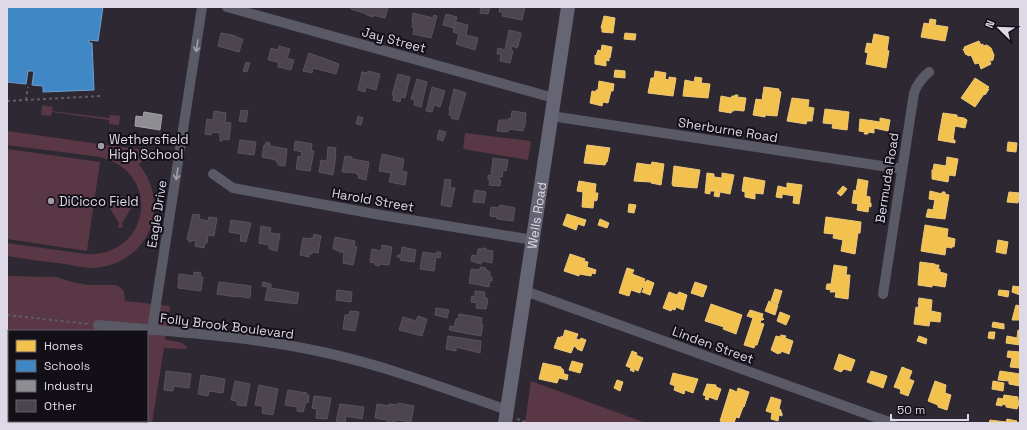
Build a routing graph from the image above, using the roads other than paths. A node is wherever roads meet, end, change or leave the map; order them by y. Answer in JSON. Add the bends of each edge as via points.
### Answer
{"nodes":[{"id":1,"x":202,"y":7,"type":"edge"},
{"id":2,"x":227,"y":7,"type":"edge"},
{"id":3,"x":568,"y":7,"type":"edge"},
{"id":4,"x":929,"y":72,"type":"dead end"},
{"id":5,"x":554,"y":98,"type":"junction"},
{"id":6,"x":551,"y":116,"type":"junction"},
{"id":7,"x":902,"y":169,"type":"junction"},
{"id":8,"x":214,"y":174,"type":"dead end"},
{"id":9,"x":533,"y":240,"type":"junction"},
{"id":10,"x":525,"y":291,"type":"junction"},
{"id":11,"x":883,"y":294,"type":"dead end"},
{"id":12,"x":98,"y":325,"type":"road end"},
{"id":13,"x":152,"y":330,"type":"junction"},
{"id":14,"x":506,"y":416,"type":"edge"},
{"id":15,"x":892,"y":423,"type":"edge"}],
"edges":[{"from":1,"to":13,"type":"street","name":"Eagle Drive","one_way":true},
{"from":2,"to":5,"type":"street","name":"Jay Street"},
{"from":3,"to":5,"type":"main road","name":"Wells Road"},
{"from":4,"to":7,"type":"street","name":"Bermuda Road","via":[[916,86],[914,93]]},
{"from":5,"to":6,"type":"main road","name":"Wells Road"},
{"from":6,"to":7,"type":"street","name":"Sherburne Road"},
{"from":6,"to":9,"type":"main road","name":"Wells Road"},
{"from":7,"to":11,"type":"street","name":"Bermuda Road"},
{"from":8,"to":9,"type":"street","name":"Harold Street","via":[[233,188]]},
{"from":9,"to":10,"type":"main road","name":"Wells Road"},
{"from":10,"to":14,"type":"main road","name":"Wells Road"},
{"from":10,"to":15,"type":"street","name":"Linden Street"},
{"from":12,"to":13,"type":"street","name":"Folly Brook Boulevard"},
{"from":13,"to":14,"type":"street","name":"Folly Brook Boulevard","via":[[244,338],[327,353],[385,368]]}]}
